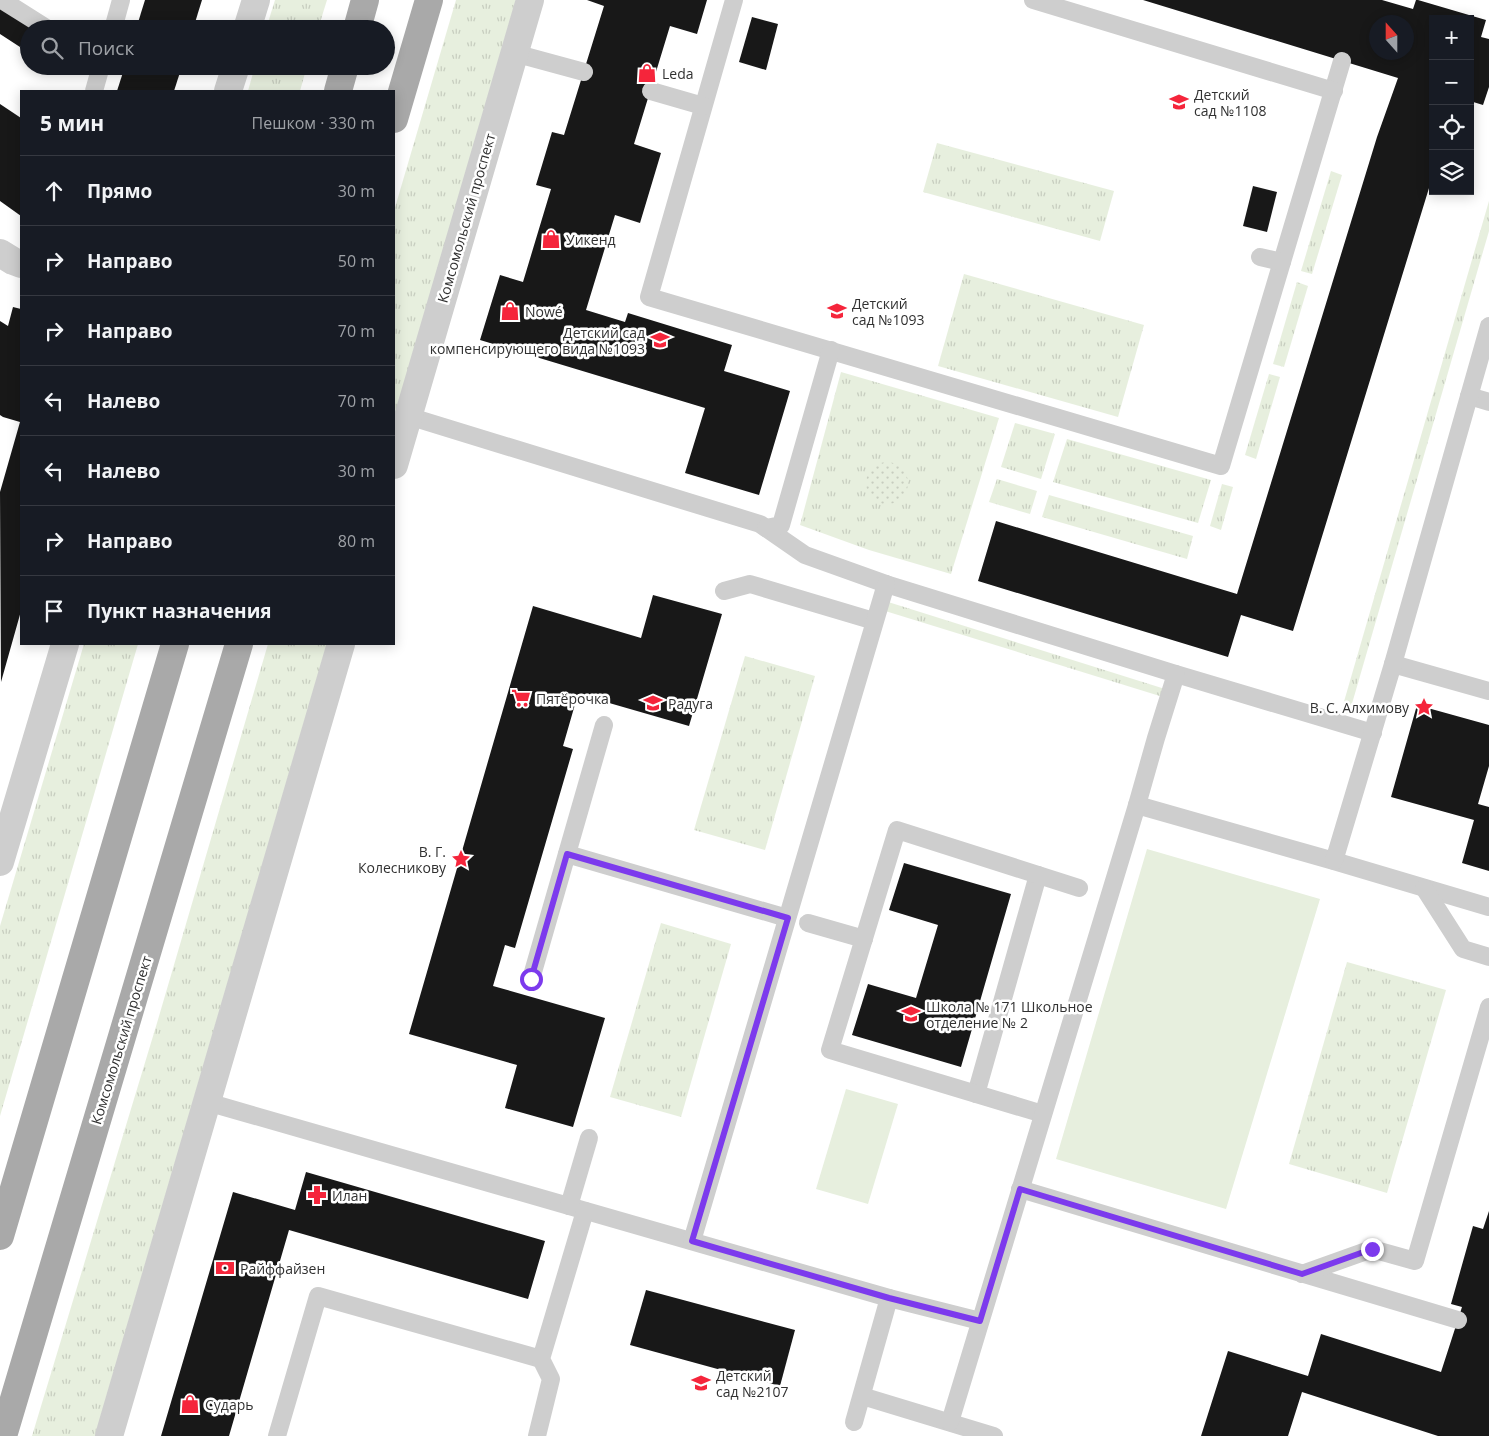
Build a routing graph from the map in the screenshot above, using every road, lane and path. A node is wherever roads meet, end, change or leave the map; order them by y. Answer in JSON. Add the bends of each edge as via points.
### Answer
{"nodes":[{"id":1,"x":2,"y":0,"type":"edge"},
{"id":2,"x":121,"y":0,"type":"edge"},
{"id":3,"x":256,"y":0,"type":"edge"},
{"id":4,"x":365,"y":0,"type":"edge"},
{"id":5,"x":428,"y":0,"type":"edge"},
{"id":6,"x":530,"y":0,"type":"edge"},
{"id":7,"x":734,"y":0,"type":"edge"},
{"id":8,"x":1033,"y":0,"type":"edge"},
{"id":9,"x":34,"y":20,"type":"edge"},
{"id":10,"x":115,"y":20,"type":"edge"},
{"id":11,"x":250,"y":20,"type":"edge"},
{"id":12,"x":359,"y":20,"type":"edge"},
{"id":13,"x":514,"y":54,"type":"junction"},
{"id":14,"x":1342,"y":61,"type":"dead end"},
{"id":15,"x":584,"y":72,"type":"dead end"},
{"id":16,"x":98,"y":75,"type":"edge"},
{"id":17,"x":233,"y":75,"type":"edge"},
{"id":18,"x":342,"y":75,"type":"edge"},
{"id":19,"x":94,"y":90,"type":"edge"},
{"id":20,"x":228,"y":90,"type":"edge"},
{"id":21,"x":338,"y":90,"type":"edge"},
{"id":22,"x":651,"y":91,"type":"dead end"},
{"id":23,"x":1334,"y":91,"type":"junction"},
{"id":24,"x":703,"y":106,"type":"junction"},
{"id":25,"x":395,"y":116,"type":"edge"},
{"id":26,"x":0,"y":253,"type":"edge"},
{"id":27,"x":1260,"y":257,"type":"dead end"},
{"id":28,"x":1282,"y":262,"type":"junction"},
{"id":29,"x":20,"y":264,"type":"edge"},
{"id":30,"x":1489,"y":326,"type":"edge"},
{"id":31,"x":831,"y":350,"type":"junction"},
{"id":32,"x":1469,"y":396,"type":"junction"},
{"id":33,"x":1489,"y":402,"type":"edge"},
{"id":34,"x":408,"y":416,"type":"junction"},
{"id":35,"x":395,"y":462,"type":"edge"},
{"id":36,"x":766,"y":528,"type":"junction"},
{"id":37,"x":886,"y":584,"type":"junction"},
{"id":38,"x":724,"y":591,"type":"dead end"},
{"id":39,"x":874,"y":621,"type":"junction"},
{"id":40,"x":65,"y":645,"type":"edge"},
{"id":41,"x":175,"y":645,"type":"edge"},
{"id":42,"x":239,"y":645,"type":"edge"},
{"id":43,"x":341,"y":645,"type":"edge"},
{"id":44,"x":1393,"y":664,"type":"junction"},
{"id":45,"x":1176,"y":674,"type":"junction"},
{"id":46,"x":1489,"y":692,"type":"edge"},
{"id":47,"x":604,"y":725,"type":"dead end"},
{"id":48,"x":1373,"y":733,"type":"junction"},
{"id":49,"x":1138,"y":805,"type":"junction"},
{"id":50,"x":567,"y":854,"type":"junction"},
{"id":51,"x":1334,"y":861,"type":"junction"},
{"id":52,"x":0,"y":862,"type":"edge"},
{"id":53,"x":1038,"y":875,"type":"junction"},
{"id":54,"x":1079,"y":888,"type":"dead end"},
{"id":55,"x":1424,"y":888,"type":"junction"},
{"id":56,"x":1489,"y":907,"type":"edge"},
{"id":57,"x":788,"y":918,"type":"junction"},
{"id":58,"x":808,"y":923,"type":"dead end"},
{"id":59,"x":864,"y":939,"type":"junction"},
{"id":60,"x":1489,"y":957,"type":"edge"},
{"id":61,"x":531,"y":979,"type":"dead end"},
{"id":62,"x":1489,"y":1007,"type":"edge"},
{"id":63,"x":976,"y":1094,"type":"junction"},
{"id":64,"x":207,"y":1102,"type":"junction"},
{"id":65,"x":1043,"y":1114,"type":"junction"},
{"id":66,"x":589,"y":1138,"type":"dead end"},
{"id":67,"x":1020,"y":1189,"type":"junction"},
{"id":68,"x":577,"y":1208,"type":"junction"},
{"id":69,"x":0,"y":1236,"type":"edge"},
{"id":70,"x":692,"y":1241,"type":"junction"},
{"id":71,"x":1302,"y":1274,"type":"junction"},
{"id":72,"x":889,"y":1298,"type":"junction"},
{"id":73,"x":1458,"y":1320,"type":"dead end"},
{"id":74,"x":980,"y":1321,"type":"junction"},
{"id":75,"x":541,"y":1359,"type":"junction"},
{"id":76,"x":862,"y":1396,"type":"junction"},
{"id":77,"x":854,"y":1422,"type":"dead end"},
{"id":78,"x":950,"y":1422,"type":"junction"},
{"id":79,"x":2,"y":1436,"type":"edge"},
{"id":80,"x":109,"y":1436,"type":"edge"},
{"id":81,"x":277,"y":1436,"type":"edge"},
{"id":82,"x":537,"y":1436,"type":"edge"},
{"id":83,"x":994,"y":1436,"type":"edge"}],
"edges":[{"from":1,"to":9,"type":"lane"},
{"from":2,"to":10,"type":"lane"},
{"from":3,"to":11,"type":"street"},
{"from":4,"to":12,"type":"main road"},
{"from":5,"to":25,"type":"main road"},
{"from":6,"to":13,"type":"street","name":"Комсомольский проспект"},
{"from":7,"to":24,"type":"lane"},
{"from":8,"to":23,"type":"lane"},
{"from":13,"to":15,"type":"lane"},
{"from":13,"to":34,"type":"street","name":"Комсомольский проспект"},
{"from":14,"to":23,"type":"lane"},
{"from":16,"to":19,"type":"lane"},
{"from":17,"to":20,"type":"street"},
{"from":18,"to":21,"type":"main road"},
{"from":22,"to":24,"type":"lane"},
{"from":23,"to":28,"type":"lane"},
{"from":24,"to":31,"type":"lane","via":[[649,297]]},
{"from":26,"to":29,"type":"street"},
{"from":27,"to":28,"type":"lane"},
{"from":28,"to":31,"type":"lane","via":[[1222,466]]},
{"from":30,"to":32,"type":"lane"},
{"from":31,"to":36,"type":"lane","via":[[781,525]]},
{"from":32,"to":33,"type":"lane"},
{"from":32,"to":44,"type":"lane"},
{"from":34,"to":35,"type":"street","name":"Комсомольский проспект"},
{"from":34,"to":36,"type":"lane"},
{"from":36,"to":37,"type":"lane","via":[[805,555]]},
{"from":37,"to":39,"type":"lane"},
{"from":37,"to":45,"type":"lane"},
{"from":38,"to":39,"type":"lane","via":[[750,584]]},
{"from":39,"to":57,"type":"lane"},
{"from":40,"to":52,"type":"street"},
{"from":41,"to":69,"type":"main road"},
{"from":42,"to":79,"type":"main road","name":"Комсомольский проспект"},
{"from":43,"to":64,"type":"street"},
{"from":44,"to":46,"type":"lane"},
{"from":44,"to":48,"type":"lane"},
{"from":45,"to":48,"type":"lane"},
{"from":45,"to":49,"type":"lane"},
{"from":47,"to":50,"type":"lane"},
{"from":48,"to":51,"type":"lane"},
{"from":49,"to":51,"type":"lane"},
{"from":49,"to":65,"type":"lane"},
{"from":50,"to":57,"type":"lane"},
{"from":50,"to":61,"type":"lane"},
{"from":51,"to":55,"type":"lane"},
{"from":53,"to":54,"type":"lane"},
{"from":53,"to":59,"type":"lane","via":[[897,830]]},
{"from":53,"to":63,"type":"lane"},
{"from":55,"to":56,"type":"lane"},
{"from":55,"to":60,"type":"lane","via":[[1463,948]]},
{"from":57,"to":70,"type":"lane"},
{"from":58,"to":59,"type":"lane"},
{"from":59,"to":63,"type":"lane","via":[[830,1050]]},
{"from":62,"to":71,"type":"lane","via":[[1415,1261],[1372,1249]]},
{"from":63,"to":65,"type":"lane"},
{"from":64,"to":68,"type":"lane"},
{"from":64,"to":80,"type":"street"},
{"from":65,"to":67,"type":"lane"},
{"from":66,"to":68,"type":"lane"},
{"from":67,"to":71,"type":"lane"},
{"from":67,"to":74,"type":"lane"},
{"from":68,"to":70,"type":"lane"},
{"from":68,"to":75,"type":"lane"},
{"from":70,"to":72,"type":"lane"},
{"from":71,"to":73,"type":"lane"},
{"from":72,"to":74,"type":"lane"},
{"from":72,"to":76,"type":"lane"},
{"from":74,"to":78,"type":"lane"},
{"from":75,"to":81,"type":"lane","via":[[318,1296]]},
{"from":75,"to":82,"type":"lane","via":[[551,1379]]},
{"from":76,"to":77,"type":"lane"},
{"from":76,"to":78,"type":"lane"},
{"from":78,"to":83,"type":"lane"}]}
